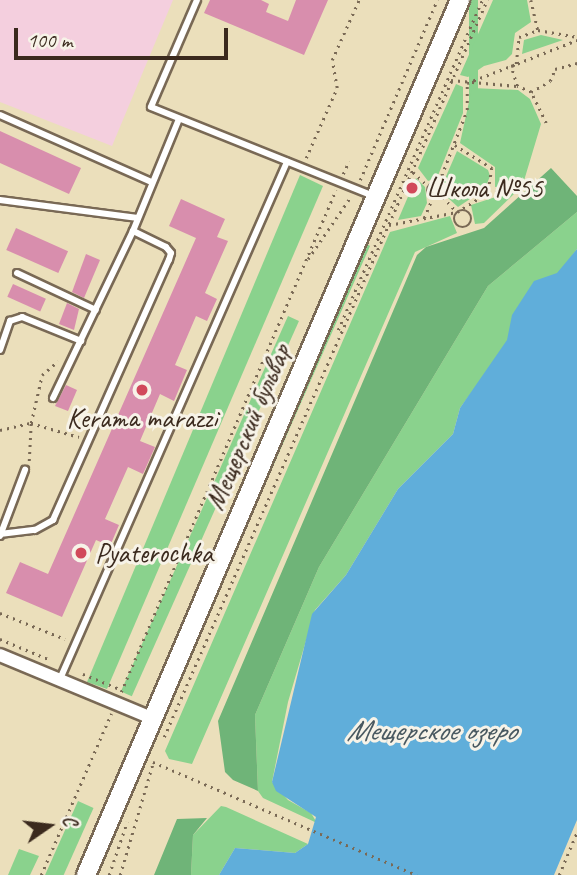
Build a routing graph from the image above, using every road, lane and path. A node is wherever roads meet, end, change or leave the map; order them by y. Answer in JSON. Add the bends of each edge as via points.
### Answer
{"nodes":[{"id":1,"x":197,"y":0,"type":"edge"},
{"id":2,"x":359,"y":0,"type":"edge"},
{"id":3,"x":438,"y":0,"type":"edge"},
{"id":4,"x":460,"y":0,"type":"edge"},
{"id":5,"x":487,"y":0,"type":"edge"},
{"id":6,"x":531,"y":0,"type":"edge"},
{"id":7,"x":538,"y":30,"type":"junction"},
{"id":8,"x":577,"y":39,"type":"edge"},
{"id":9,"x":577,"y":63,"type":"edge"},
{"id":10,"x":516,"y":64,"type":"junction"},
{"id":11,"x":448,"y":79,"type":"dead end"},
{"id":12,"x":453,"y":80,"type":"junction"},
{"id":13,"x":467,"y":83,"type":"junction"},
{"id":14,"x":517,"y":86,"type":"junction"},
{"id":15,"x":531,"y":92,"type":"junction"},
{"id":16,"x":0,"y":115,"type":"edge"},
{"id":17,"x":179,"y":119,"type":"junction"},
{"id":18,"x":546,"y":123,"type":"dead end"},
{"id":19,"x":454,"y":144,"type":"junction"},
{"id":20,"x":288,"y":162,"type":"junction"},
{"id":21,"x":301,"y":167,"type":"junction"},
{"id":22,"x":411,"y":171,"type":"junction"},
{"id":23,"x":151,"y":182,"type":"junction"},
{"id":24,"x":339,"y":182,"type":"junction"},
{"id":25,"x":439,"y":182,"type":"junction"},
{"id":26,"x":428,"y":186,"type":"junction"},
{"id":27,"x":528,"y":187,"type":"dead end"},
{"id":28,"x":356,"y":189,"type":"junction"},
{"id":29,"x":488,"y":193,"type":"junction"},
{"id":30,"x":376,"y":197,"type":"junction"},
{"id":31,"x":443,"y":197,"type":"junction"},
{"id":32,"x":0,"y":200,"type":"edge"},
{"id":33,"x":432,"y":200,"type":"junction"},
{"id":34,"x":457,"y":212,"type":"junction"},
{"id":35,"x":138,"y":218,"type":"junction"},
{"id":36,"x":424,"y":218,"type":"junction"},
{"id":37,"x":387,"y":225,"type":"junction"},
{"id":38,"x":133,"y":231,"type":"junction"},
{"id":39,"x":304,"y":265,"type":"junction"},
{"id":40,"x":16,"y":273,"type":"dead end"},
{"id":41,"x":96,"y":310,"type":"junction"},
{"id":42,"x":81,"y":341,"type":"junction"},
{"id":43,"x":0,"y":350,"type":"edge"},
{"id":44,"x":74,"y":357,"type":"junction"},
{"id":45,"x":53,"y":398,"type":"dead end"},
{"id":46,"x":31,"y":423,"type":"junction"},
{"id":47,"x":0,"y":430,"type":"edge"},
{"id":48,"x":88,"y":441,"type":"junction"},
{"id":49,"x":24,"y":470,"type":"joint"},
{"id":50,"x":0,"y":535,"type":"edge"},
{"id":51,"x":0,"y":613,"type":"edge"},
{"id":52,"x":75,"y":643,"type":"junction"},
{"id":53,"x":0,"y":655,"type":"edge"},
{"id":54,"x":59,"y":680,"type":"junction"},
{"id":55,"x":115,"y":704,"type":"junction"},
{"id":56,"x":150,"y":718,"type":"junction"},
{"id":57,"x":151,"y":761,"type":"junction"},
{"id":58,"x":577,"y":832,"type":"edge"},
{"id":59,"x":41,"y":875,"type":"edge"},
{"id":60,"x":86,"y":875,"type":"edge"},
{"id":61,"x":120,"y":875,"type":"edge"},
{"id":62,"x":417,"y":875,"type":"edge"},
{"id":63,"x":559,"y":875,"type":"edge"}],
"edges":[{"from":1,"to":17,"type":"lane","via":[[151,107]]},
{"from":2,"to":21,"type":"path","via":[[332,60],[337,88]]},
{"from":3,"to":28,"type":"path"},
{"from":4,"to":30,"type":"main road","name":"Мещерский бульвар"},
{"from":5,"to":12,"type":"path"},
{"from":6,"to":7,"type":"path"},
{"from":7,"to":8,"type":"path"},
{"from":7,"to":10,"type":"path","via":[[519,37]]},
{"from":8,"to":10,"type":"path"},
{"from":9,"to":15,"type":"path","via":[[555,69],[550,81]]},
{"from":10,"to":13,"type":"path"},
{"from":10,"to":14,"type":"path","via":[[511,66]]},
{"from":11,"to":12,"type":"path"},
{"from":12,"to":13,"type":"path"},
{"from":12,"to":22,"type":"path"},
{"from":13,"to":14,"type":"path"},
{"from":13,"to":19,"type":"path","via":[[467,110]]},
{"from":14,"to":15,"type":"path"},
{"from":15,"to":18,"type":"path"},
{"from":16,"to":23,"type":"lane"},
{"from":17,"to":20,"type":"lane"},
{"from":17,"to":23,"type":"lane"},
{"from":19,"to":25,"type":"path"},
{"from":19,"to":29,"type":"path","via":[[492,168]]},
{"from":20,"to":21,"type":"lane"},
{"from":20,"to":52,"type":"lane"},
{"from":21,"to":24,"type":"lane"},
{"from":22,"to":26,"type":"path"},
{"from":22,"to":37,"type":"path"},
{"from":23,"to":35,"type":"lane"},
{"from":24,"to":28,"type":"lane"},
{"from":24,"to":39,"type":"path"},
{"from":25,"to":26,"type":"path"},
{"from":25,"to":31,"type":"path","via":[[445,189]]},
{"from":26,"to":33,"type":"path"},
{"from":27,"to":29,"type":"path"},
{"from":28,"to":30,"type":"lane"},
{"from":28,"to":39,"type":"path"},
{"from":29,"to":34,"type":"path"},
{"from":30,"to":56,"type":"main road","name":"Мещерский бульвар"},
{"from":31,"to":33,"type":"path"},
{"from":31,"to":34,"type":"path"},
{"from":32,"to":35,"type":"lane"},
{"from":33,"to":36,"type":"path"},
{"from":34,"to":34,"type":"path","via":[[470,214],[467,227],[454,223]]},
{"from":34,"to":36,"type":"path"},
{"from":35,"to":38,"type":"lane"},
{"from":36,"to":37,"type":"path"},
{"from":37,"to":57,"type":"path"},
{"from":38,"to":41,"type":"lane"},
{"from":38,"to":48,"type":"lane","via":[[171,253]]},
{"from":39,"to":55,"type":"path"},
{"from":40,"to":41,"type":"lane"},
{"from":41,"to":42,"type":"lane"},
{"from":42,"to":43,"type":"lane","via":[[22,317],[10,321]]},
{"from":42,"to":44,"type":"lane"},
{"from":44,"to":45,"type":"lane"},
{"from":44,"to":46,"type":"path","via":[[48,367],[42,375]]},
{"from":46,"to":47,"type":"path"},
{"from":46,"to":48,"type":"path","via":[[57,427]]},
{"from":46,"to":49,"type":"path","via":[[32,448]]},
{"from":48,"to":50,"type":"lane","via":[[53,520],[35,530]]},
{"from":49,"to":50,"type":"lane"},
{"from":51,"to":52,"type":"path"},
{"from":52,"to":54,"type":"lane"},
{"from":53,"to":54,"type":"street"},
{"from":54,"to":55,"type":"street"},
{"from":55,"to":56,"type":"street"},
{"from":55,"to":59,"type":"path"},
{"from":56,"to":60,"type":"main road","name":"Мещерский бульвар"},
{"from":57,"to":61,"type":"path"},
{"from":57,"to":62,"type":"path"},
{"from":58,"to":63,"type":"path"}]}
